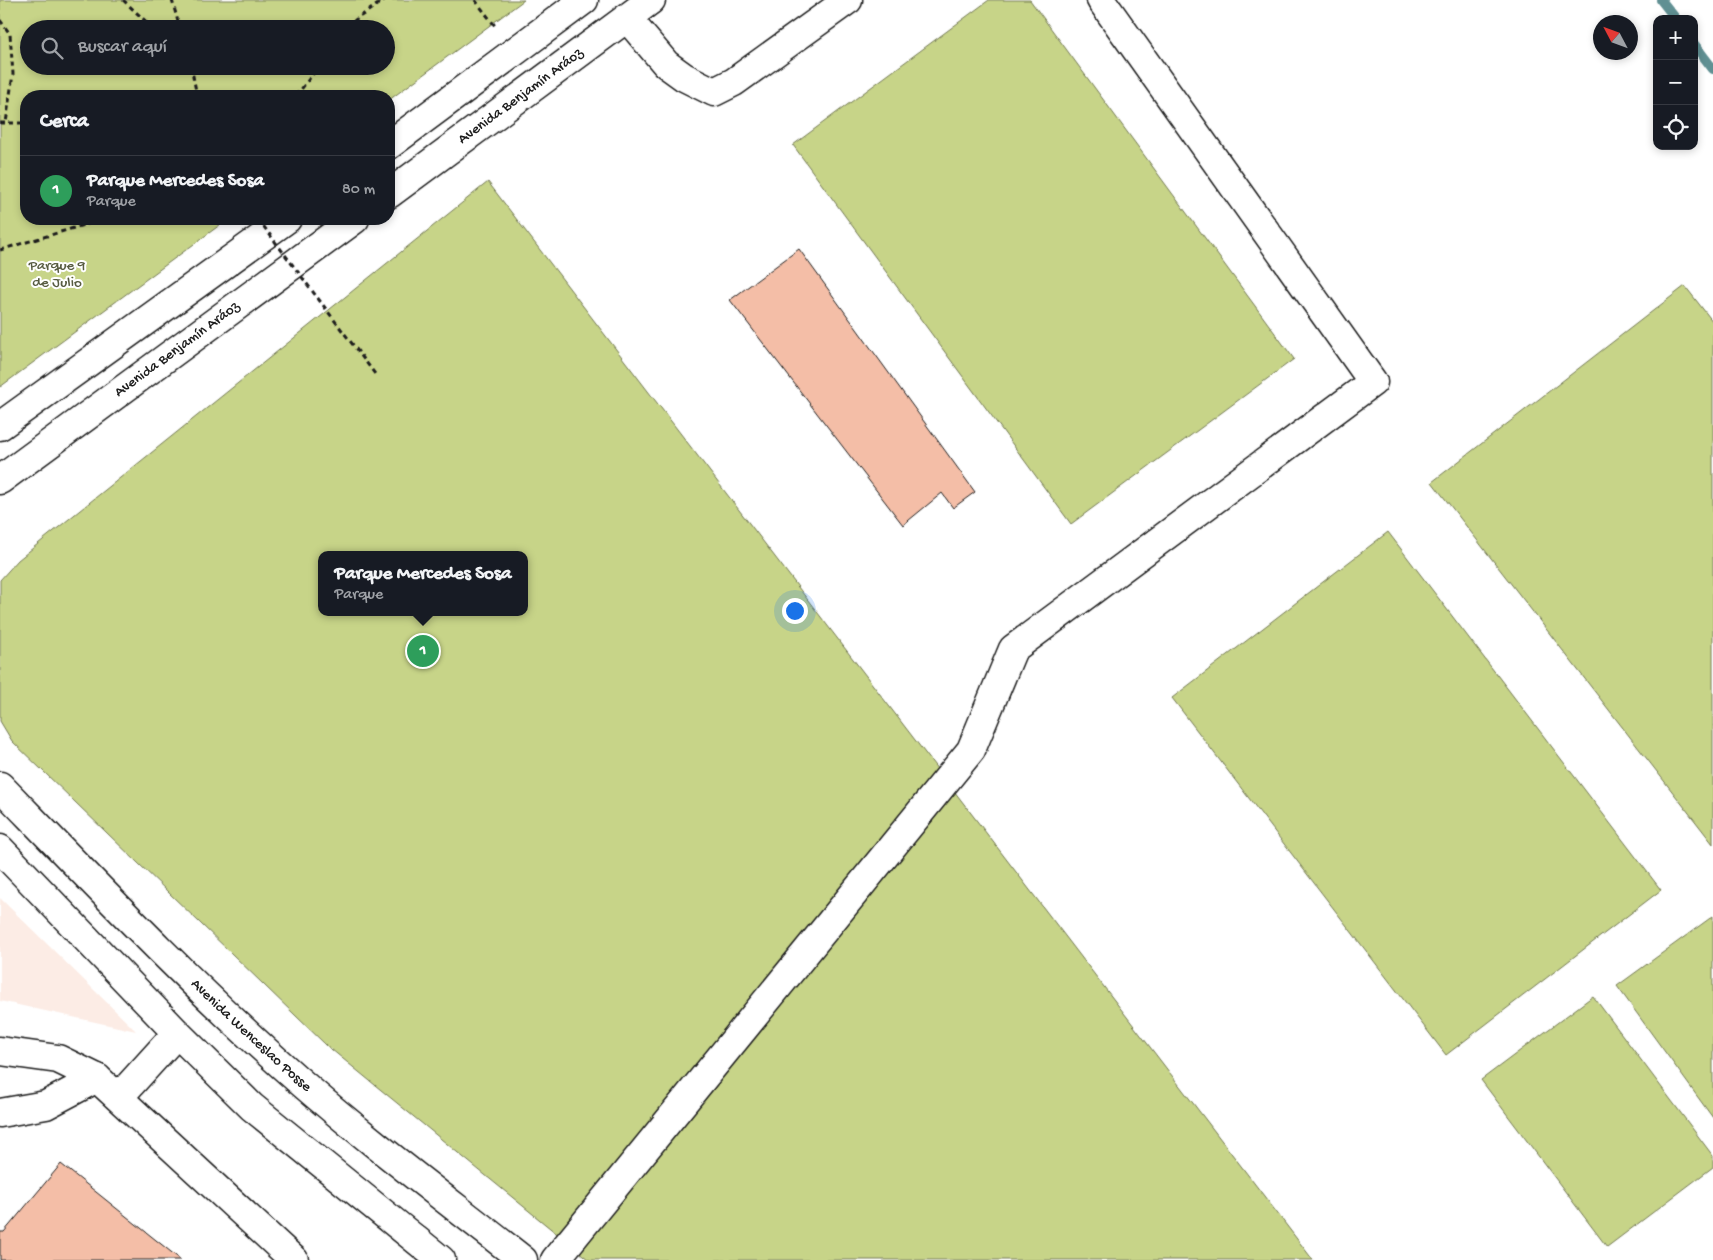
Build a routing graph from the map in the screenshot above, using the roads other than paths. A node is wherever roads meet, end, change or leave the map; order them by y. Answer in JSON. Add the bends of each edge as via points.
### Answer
{"nodes":[{"id":1,"x":584,"y":0,"type":"edge"},
{"id":2,"x":651,"y":0,"type":"edge"},
{"id":3,"x":848,"y":0,"type":"edge"},
{"id":4,"x":1100,"y":0,"type":"edge"},
{"id":5,"x":627,"y":18,"type":"junction"},
{"id":6,"x":395,"y":141,"type":"edge"},
{"id":7,"x":395,"y":190,"type":"edge"},
{"id":8,"x":279,"y":225,"type":"edge"},
{"id":9,"x":347,"y":225,"type":"edge"},
{"id":10,"x":0,"y":426,"type":"edge"},
{"id":11,"x":0,"y":480,"type":"edge"},
{"id":12,"x":0,"y":786,"type":"edge"},
{"id":13,"x":0,"y":849,"type":"edge"},
{"id":14,"x":177,"y":1033,"type":"junction"},
{"id":15,"x":0,"y":1051,"type":"edge"},
{"id":16,"x":97,"y":1078,"type":"junction"},
{"id":17,"x":119,"y":1098,"type":"junction"},
{"id":18,"x":0,"y":1113,"type":"edge"},
{"id":19,"x":294,"y":1260,"type":"edge"},
{"id":20,"x":441,"y":1260,"type":"edge"},
{"id":21,"x":524,"y":1260,"type":"edge"},
{"id":22,"x":555,"y":1260,"type":"edge"}],
"edges":[{"from":1,"to":6,"type":"main road"},
{"from":2,"to":5,"type":"main road","name":"Avenida Benjamín Aráoz"},
{"from":3,"to":5,"type":"main road","via":[[734,82],[714,92],[666,64]]},
{"from":4,"to":22,"type":"main road","via":[[1373,382],[1014,649],[971,750]]},
{"from":5,"to":7,"type":"main road","name":"Avenida Benjamín Aráoz"},
{"from":8,"to":10,"type":"main road"},
{"from":9,"to":11,"type":"main road","name":"Avenida Benjamín Aráoz"},
{"from":12,"to":21,"type":"main road","name":"Avenida Wenceslao Posse","via":[[133,922],[297,1078]]},
{"from":13,"to":14,"type":"main road"},
{"from":14,"to":17,"type":"main road"},
{"from":14,"to":20,"type":"main road","via":[[252,1107]]},
{"from":15,"to":16,"type":"main road","via":[[58,1059]]},
{"from":16,"to":17,"type":"main road"},
{"from":16,"to":18,"type":"main road","via":[[46,1105]]},
{"from":17,"to":19,"type":"main road"}]}
